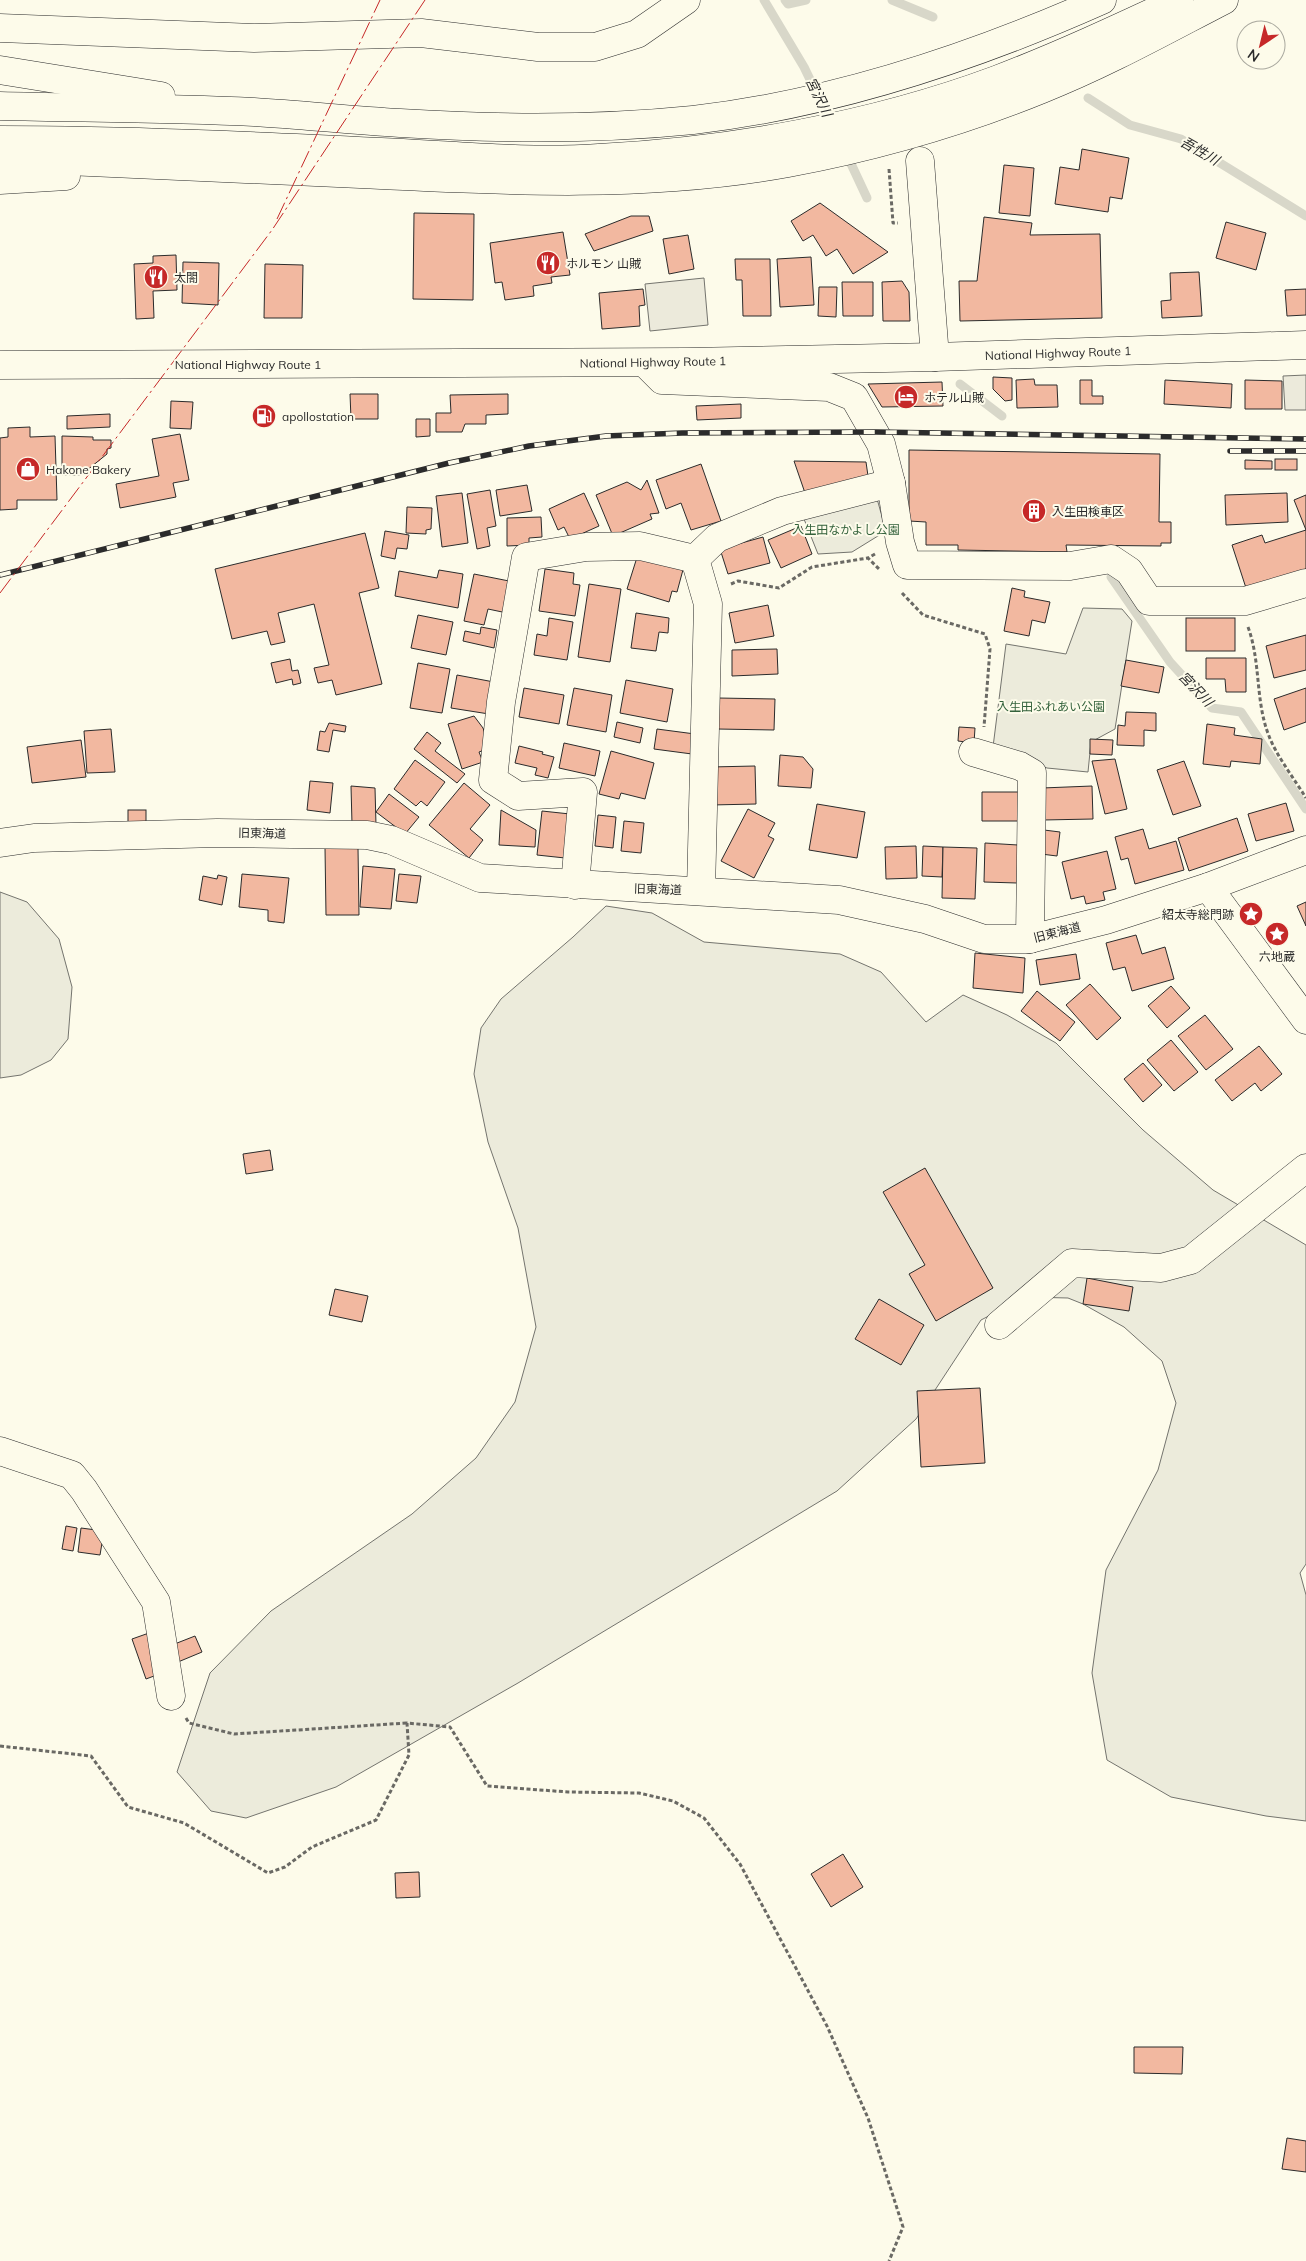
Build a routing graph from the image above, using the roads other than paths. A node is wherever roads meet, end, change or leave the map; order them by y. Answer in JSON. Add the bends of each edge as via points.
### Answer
{"nodes":[{"id":1,"x":686,"y":0,"type":"edge"},
{"id":2,"x":1102,"y":0,"type":"edge"},
{"id":3,"x":1179,"y":0,"type":"edge"},
{"id":4,"x":1224,"y":0,"type":"edge"},
{"id":5,"x":0,"y":28,"type":"edge"},
{"id":6,"x":0,"y":70,"type":"edge"},
{"id":7,"x":0,"y":106,"type":"edge"},
{"id":8,"x":254,"y":112,"type":"junction"},
{"id":9,"x":0,"y":140,"type":"edge"},
{"id":10,"x":214,"y":156,"type":"junction"},
{"id":11,"x":0,"y":158,"type":"edge"},
{"id":12,"x":920,"y":161,"type":"dead end"},
{"id":13,"x":0,"y":180,"type":"edge"},
{"id":14,"x":1306,"y":345,"type":"edge"},
{"id":15,"x":935,"y":357,"type":"junction"},
{"id":16,"x":645,"y":363,"type":"junction"},
{"id":17,"x":0,"y":365,"type":"edge"},
{"id":18,"x":892,"y":483,"type":"junction"},
{"id":19,"x":696,"y":559,"type":"junction"},
{"id":20,"x":1306,"y":583,"type":"edge"},
{"id":21,"x":978,"y":754,"type":"road end"},
{"id":22,"x":0,"y":843,"type":"edge"},
{"id":23,"x":1306,"y":850,"type":"edge"},
{"id":24,"x":575,"y":885,"type":"junction"},
{"id":25,"x":1208,"y":887,"type":"junction"},
{"id":26,"x":701,"y":890,"type":"junction"},
{"id":27,"x":1030,"y":939,"type":"junction"},
{"id":28,"x":1306,"y":1020,"type":"edge"},
{"id":29,"x":1306,"y":1168,"type":"edge"},
{"id":30,"x":999,"y":1325,"type":"dead end"},
{"id":31,"x":0,"y":1451,"type":"edge"},
{"id":32,"x":171,"y":1696,"type":"road end"}],
"edges":[{"from":1,"to":5,"type":"main road","via":[[637,34],[595,47],[538,47],[422,33],[254,38]]},
{"from":2,"to":8,"type":"main road","via":[[1029,32],[848,90],[694,120],[608,126],[494,128]]},
{"from":3,"to":10,"type":"main road","via":[[1083,45],[994,80],[902,109],[810,131],[702,150],[597,158]]},
{"from":4,"to":10,"type":"main road","via":[[1043,89],[892,138],[788,163],[684,178],[522,182]]},
{"from":6,"to":8,"type":"main road"},
{"from":7,"to":8,"type":"main road"},
{"from":9,"to":10,"type":"main road","via":[[83,140]]},
{"from":10,"to":11,"type":"main road"},
{"from":10,"to":13,"type":"main road"},
{"from":12,"to":15,"type":"main road"},
{"from":14,"to":15,"type":"main road","name":"National Highway Route 1"},
{"from":15,"to":16,"type":"main road","name":"National Highway Route 1"},
{"from":16,"to":17,"type":"main road","name":"National Highway Route 1"},
{"from":16,"to":18,"type":"main road","via":[[662,380],[829,386],[845,392],[854,397],[876,432]]},
{"from":18,"to":19,"type":"main road","via":[[782,511],[717,538]]},
{"from":18,"to":20,"type":"main road","via":[[900,542],[907,565],[1070,566],[1111,560],[1129,570],[1149,601],[1239,601]]},
{"from":19,"to":24,"type":"main road","via":[[640,546],[586,548],[526,557],[502,702],[493,780],[518,796],[583,792]]},
{"from":19,"to":26,"type":"main road","via":[[708,604]]},
{"from":21,"to":27,"type":"main road","via":[[1032,772]]},
{"from":22,"to":24,"type":"main road","name":"旧東海道","via":[[34,838],[217,833],[367,835],[391,840],[480,878]]},
{"from":23,"to":25,"type":"main road","name":"旧東海道"},
{"from":24,"to":26,"type":"main road","name":"旧東海道"},
{"from":25,"to":27,"type":"main road","name":"旧東海道","via":[[1106,920]]},
{"from":25,"to":28,"type":"main road"},
{"from":26,"to":27,"type":"main road","name":"旧東海道","via":[[839,900],[925,919],[984,939]]},
{"from":29,"to":30,"type":"main road","via":[[1191,1260],[1161,1268],[1072,1263]]},
{"from":31,"to":32,"type":"main road","via":[[72,1475],[84,1490],[156,1602]]}]}
